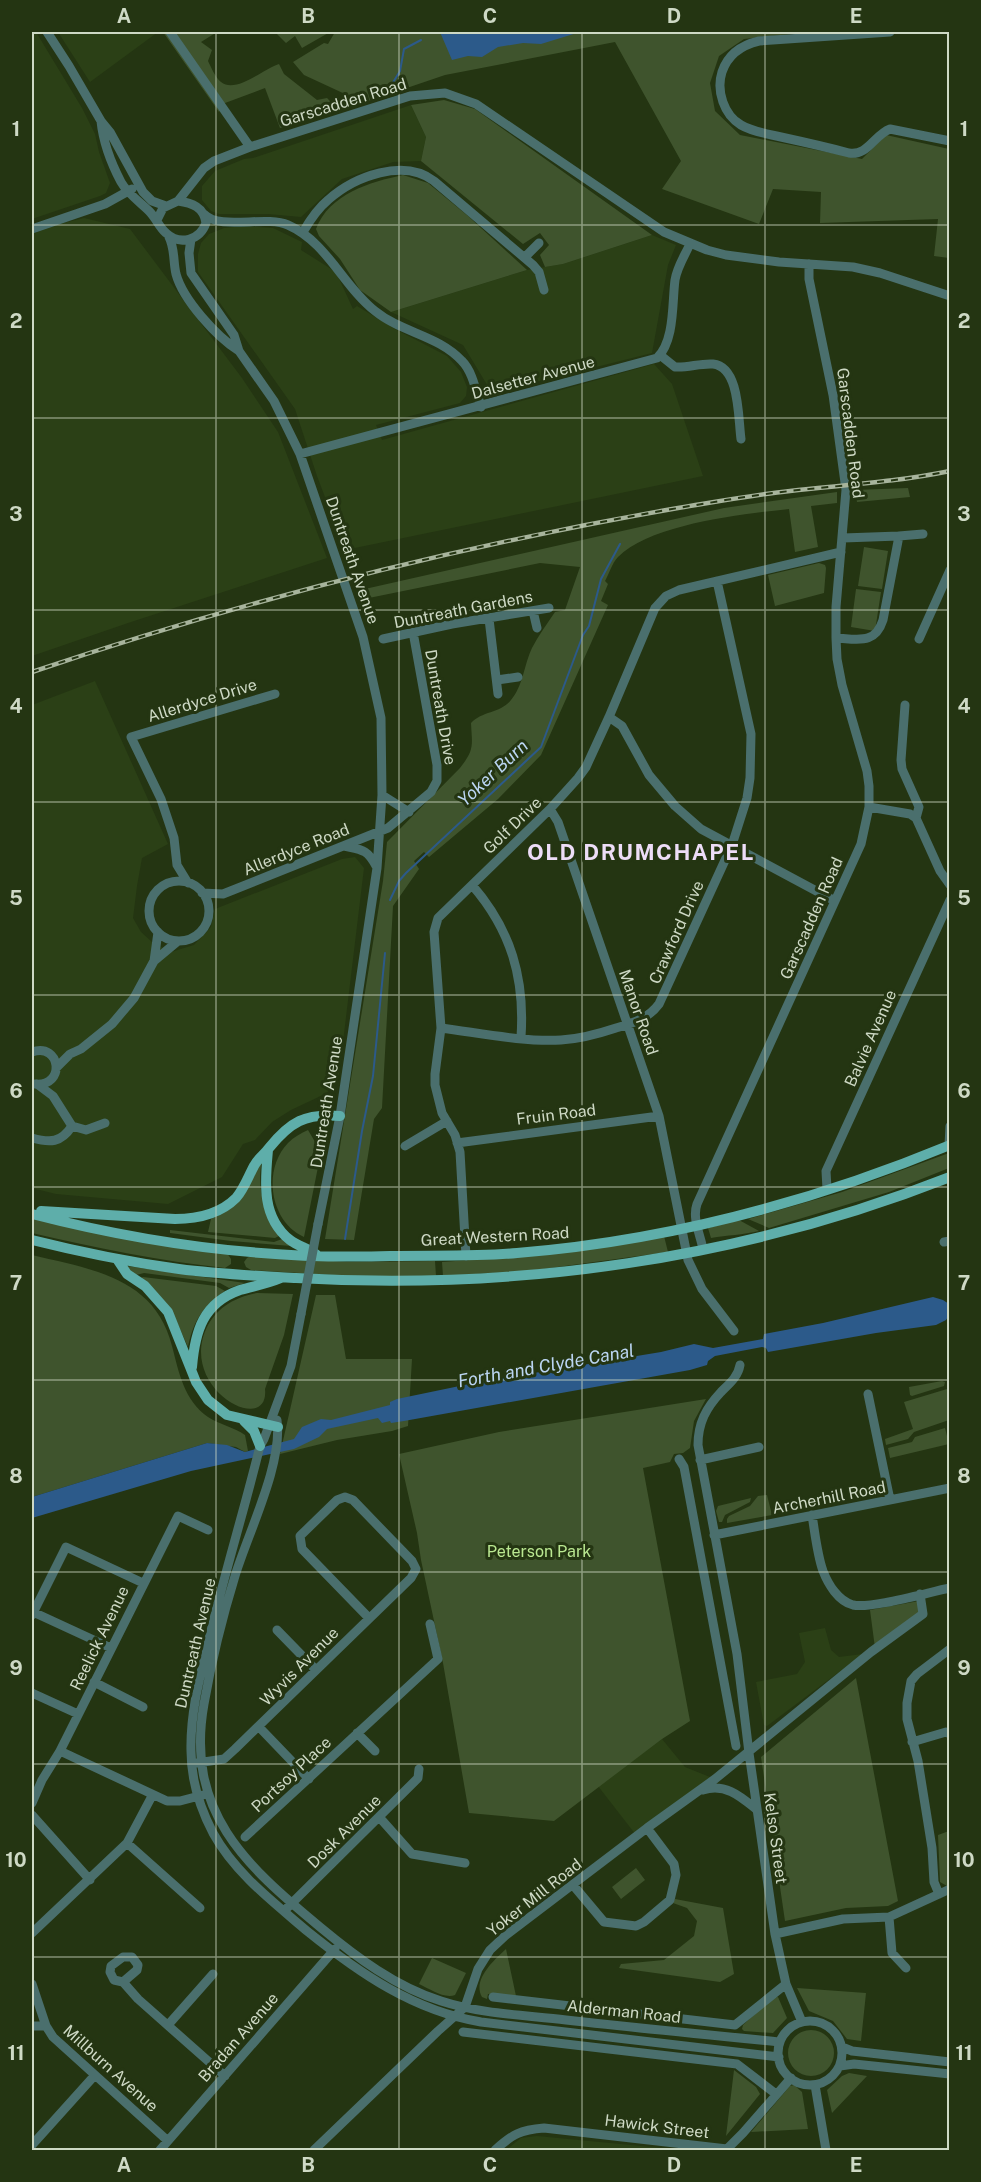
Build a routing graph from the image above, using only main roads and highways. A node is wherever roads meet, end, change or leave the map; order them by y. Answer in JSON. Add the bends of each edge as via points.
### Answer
{"nodes":[{"id":1,"x":340,"y":1116,"type":"road end"},
{"id":2,"x":949,"y":1145,"type":"edge"},
{"id":3,"x":268,"y":1150,"type":"junction"},
{"id":4,"x":950,"y":1177,"type":"edge"},
{"id":5,"x":32,"y":1212,"type":"edge"},
{"id":6,"x":32,"y":1240,"type":"edge"},
{"id":7,"x":318,"y":1256,"type":"junction"},
{"id":8,"x":117,"y":1259,"type":"junction"},
{"id":9,"x":282,"y":1278,"type":"junction"},
{"id":10,"x":192,"y":1371,"type":"junction"},
{"id":11,"x":242,"y":1419,"type":"junction"},
{"id":12,"x":273,"y":1426,"type":"road end"},
{"id":13,"x":262,"y":1443,"type":"road end"}],
"edges":[{"from":1,"to":3,"type":"main road","via":[[319,1115],[300,1120],[282,1132]]},
{"from":2,"to":7,"type":"main road","name":"Great Western Road","via":[[765,1209],[682,1229],[518,1253]]},
{"from":3,"to":5,"type":"main road","via":[[260,1156],[236,1198],[210,1214],[192,1219]]},
{"from":3,"to":7,"type":"main road","via":[[264,1189],[272,1215],[288,1238]]},
{"from":4,"to":9,"type":"main road","via":[[838,1217],[769,1236],[590,1269],[403,1282]]},
{"from":5,"to":7,"type":"main road","name":"Great Western Road","via":[[184,1244]]},
{"from":6,"to":8,"type":"main road"},
{"from":8,"to":9,"type":"main road"},
{"from":8,"to":10,"type":"main road","via":[[127,1275],[145,1286],[168,1312]]},
{"from":9,"to":10,"type":"main road","via":[[231,1294],[211,1309],[196,1336]]},
{"from":10,"to":11,"type":"main road","via":[[208,1400]]},
{"from":11,"to":12,"type":"main road"},
{"from":11,"to":13,"type":"main road"}]}
